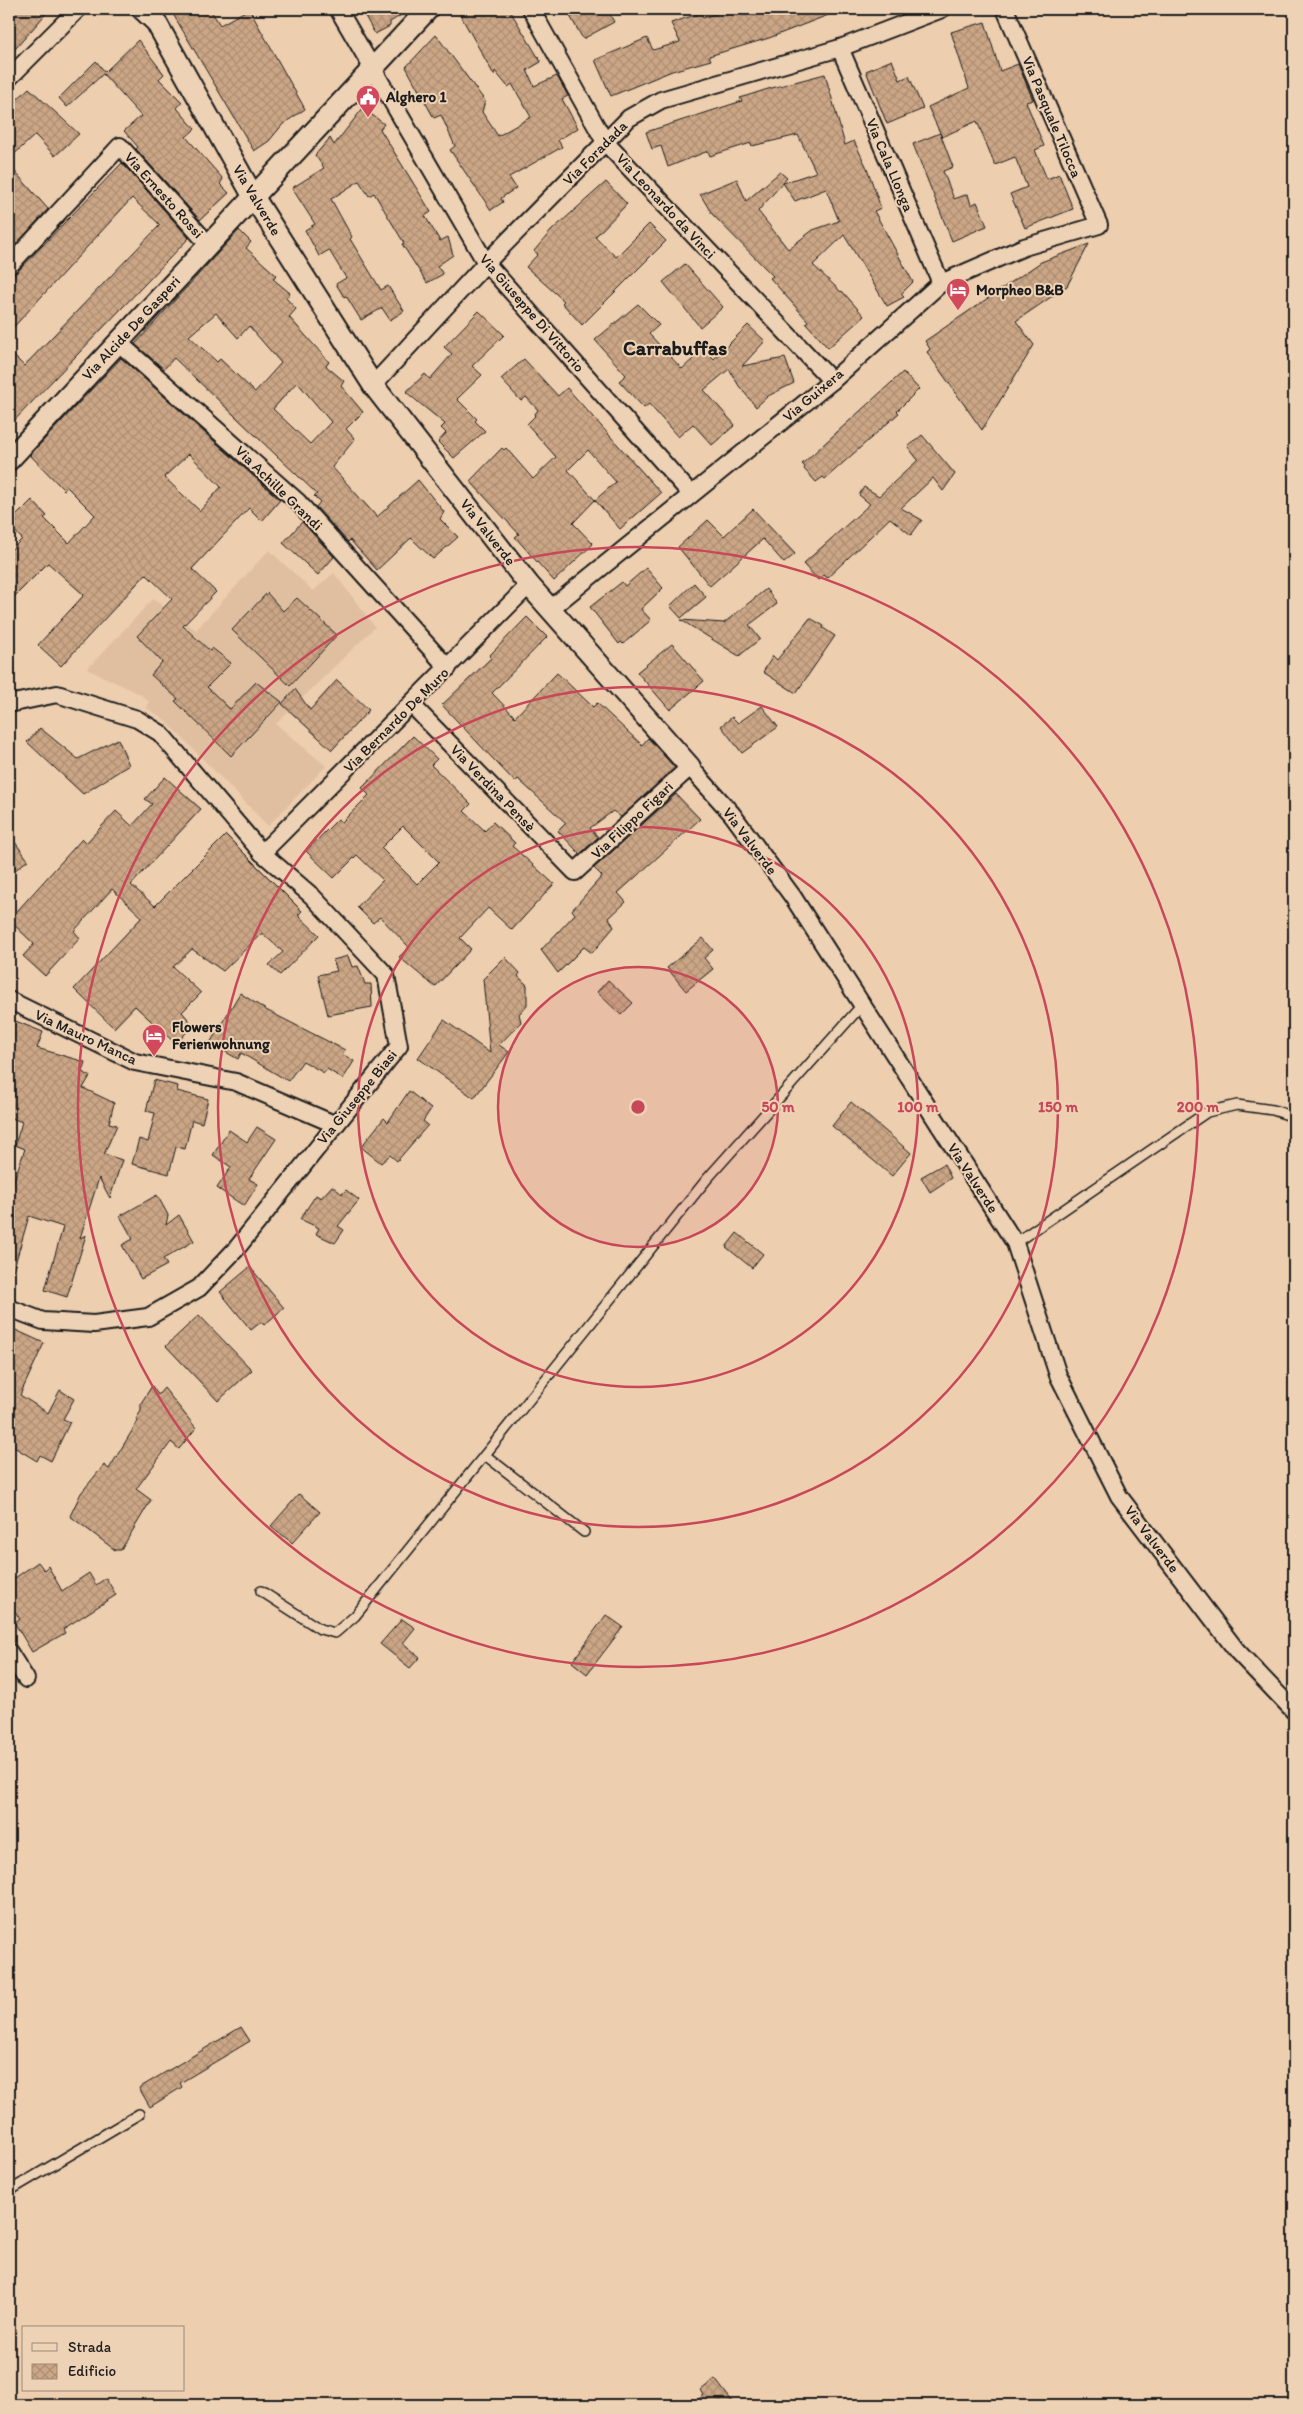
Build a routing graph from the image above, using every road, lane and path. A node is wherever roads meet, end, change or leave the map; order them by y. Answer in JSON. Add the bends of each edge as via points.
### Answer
{"nodes":[{"id":1,"x":78,"y":9,"type":"edge"},
{"id":2,"x":142,"y":9,"type":"edge"},
{"id":3,"x":338,"y":9,"type":"edge"},
{"id":4,"x":428,"y":9,"type":"edge"},
{"id":5,"x":532,"y":9,"type":"edge"},
{"id":6,"x":942,"y":9,"type":"edge"},
{"id":7,"x":1005,"y":9,"type":"edge"},
{"id":8,"x":840,"y":48,"type":"junction"},
{"id":9,"x":371,"y":68,"type":"junction"},
{"id":10,"x":9,"y":78,"type":"edge"},
{"id":11,"x":605,"y":142,"type":"junction"},
{"id":12,"x":253,"y":196,"type":"junction"},
{"id":13,"x":1099,"y":225,"type":"joint"},
{"id":14,"x":208,"y":244,"type":"junction"},
{"id":15,"x":486,"y":263,"type":"junction"},
{"id":16,"x":9,"y":266,"type":"edge"},
{"id":17,"x":941,"y":283,"type":"junction"},
{"id":18,"x":118,"y":342,"type":"junction"},
{"id":19,"x":832,"y":381,"type":"junction"},
{"id":20,"x":373,"y":385,"type":"junction"},
{"id":21,"x":9,"y":460,"type":"edge"},
{"id":22,"x":692,"y":494,"type":"junction"},
{"id":23,"x":529,"y":585,"type":"junction"},
{"id":24,"x":550,"y":609,"type":"junction"},
{"id":25,"x":448,"y":668,"type":"junction"},
{"id":26,"x":9,"y":704,"type":"edge"},
{"id":27,"x":411,"y":704,"type":"junction"},
{"id":28,"x":690,"y":767,"type":"junction"},
{"id":29,"x":262,"y":853,"type":"junction"},
{"id":30,"x":575,"y":872,"type":"joint"},
{"id":31,"x":9,"y":1000,"type":"edge"},
{"id":32,"x":862,"y":1005,"type":"junction"},
{"id":33,"x":1294,"y":1117,"type":"edge"},
{"id":34,"x":334,"y":1124,"type":"junction"},
{"id":35,"x":1015,"y":1243,"type":"junction"},
{"id":36,"x":9,"y":1308,"type":"edge"},
{"id":37,"x":485,"y":1455,"type":"junction"},
{"id":38,"x":584,"y":1532,"type":"dead end"},
{"id":39,"x":260,"y":1591,"type":"dead end"},
{"id":40,"x":9,"y":1652,"type":"edge"},
{"id":41,"x":26,"y":1679,"type":"dead end"},
{"id":42,"x":1294,"y":1711,"type":"edge"},
{"id":43,"x":140,"y":2114,"type":"dead end"},
{"id":44,"x":9,"y":2191,"type":"edge"}],
"edges":[{"from":1,"to":10,"type":"street"},
{"from":2,"to":12,"type":"street","name":"Via Valverde","via":[[156,22]]},
{"from":3,"to":9,"type":"street","name":"Via Giuseppe Di Vittorio"},
{"from":4,"to":9,"type":"street","name":"Via Alcide De Gasperi"},
{"from":5,"to":11,"type":"street","name":"Via Leonardo da Vinci"},
{"from":6,"to":8,"type":"street","name":"Via Foradada"},
{"from":7,"to":13,"type":"street","name":"Via Pasquale Tilocca"},
{"from":8,"to":11,"type":"street","name":"Via Foradada","via":[[661,100],[629,118]]},
{"from":8,"to":17,"type":"street","name":"Via Cala Llonga"},
{"from":9,"to":12,"type":"street","name":"Via Alcide De Gasperi"},
{"from":9,"to":15,"type":"street","name":"Via Giuseppe Di Vittorio"},
{"from":11,"to":15,"type":"street","name":"Via Foradada"},
{"from":11,"to":19,"type":"street","name":"Via Leonardo da Vinci"},
{"from":12,"to":14,"type":"street","name":"Via Alcide De Gasperi"},
{"from":12,"to":20,"type":"street","name":"Via Valverde"},
{"from":13,"to":17,"type":"street","name":"Via Guixera","via":[[1024,248]]},
{"from":14,"to":16,"type":"street","name":"Via Ernesto Rossi","via":[[120,146]]},
{"from":14,"to":18,"type":"street","name":"Via Alcide De Gasperi"},
{"from":15,"to":20,"type":"street","name":"Via Foradada"},
{"from":15,"to":22,"type":"street","name":"Via Giuseppe Di Vittorio"},
{"from":17,"to":19,"type":"street","name":"Via Guixera"},
{"from":18,"to":21,"type":"street","name":"Via Alcide De Gasperi"},
{"from":18,"to":25,"type":"street","name":"Via Achille Grandi","via":[[298,502]]},
{"from":19,"to":22,"type":"street","name":"Via Guixera"},
{"from":20,"to":23,"type":"street","name":"Via Valverde"},
{"from":22,"to":24,"type":"street","name":"Via Guixera"},
{"from":23,"to":24,"type":"street","name":"Via Valverde"},
{"from":23,"to":25,"type":"street","name":"Via Bernardo De Muro"},
{"from":24,"to":28,"type":"street","name":"Via Valverde"},
{"from":25,"to":27,"type":"street","name":"Via Bernardo De Muro"},
{"from":26,"to":29,"type":"street","name":"Via Giuseppe Biasi","via":[[57,694],[136,719],[160,733]]},
{"from":27,"to":29,"type":"street","name":"Via Bernardo De Muro"},
{"from":27,"to":30,"type":"street","name":"Via Verdina Pensè"},
{"from":28,"to":30,"type":"street","name":"Via Filippo Figari"},
{"from":28,"to":32,"type":"street","name":"Via Valverde","via":[[732,814],[793,897]]},
{"from":29,"to":34,"type":"street","name":"Via Giuseppe Biasi","via":[[312,896],[386,975],[399,1046]]},
{"from":31,"to":34,"type":"street","name":"Via Mauro Manca","via":[[135,1062],[236,1082]]},
{"from":32,"to":35,"type":"street","name":"Via Valverde"},
{"from":32,"to":37,"type":"lane","via":[[707,1179]]},
{"from":33,"to":35,"type":"lane","via":[[1273,1110],[1237,1105],[1207,1112]]},
{"from":34,"to":36,"type":"street","name":"Via Giuseppe Biasi","via":[[237,1248],[199,1288],[148,1317],[94,1324],[43,1320]]},
{"from":35,"to":42,"type":"street","name":"Via Valverde","via":[[1058,1374],[1119,1496],[1237,1651]]},
{"from":37,"to":38,"type":"lane"},
{"from":37,"to":39,"type":"lane","via":[[355,1616],[334,1633],[320,1629]]},
{"from":40,"to":41,"type":"street"},
{"from":43,"to":44,"type":"lane"}]}
